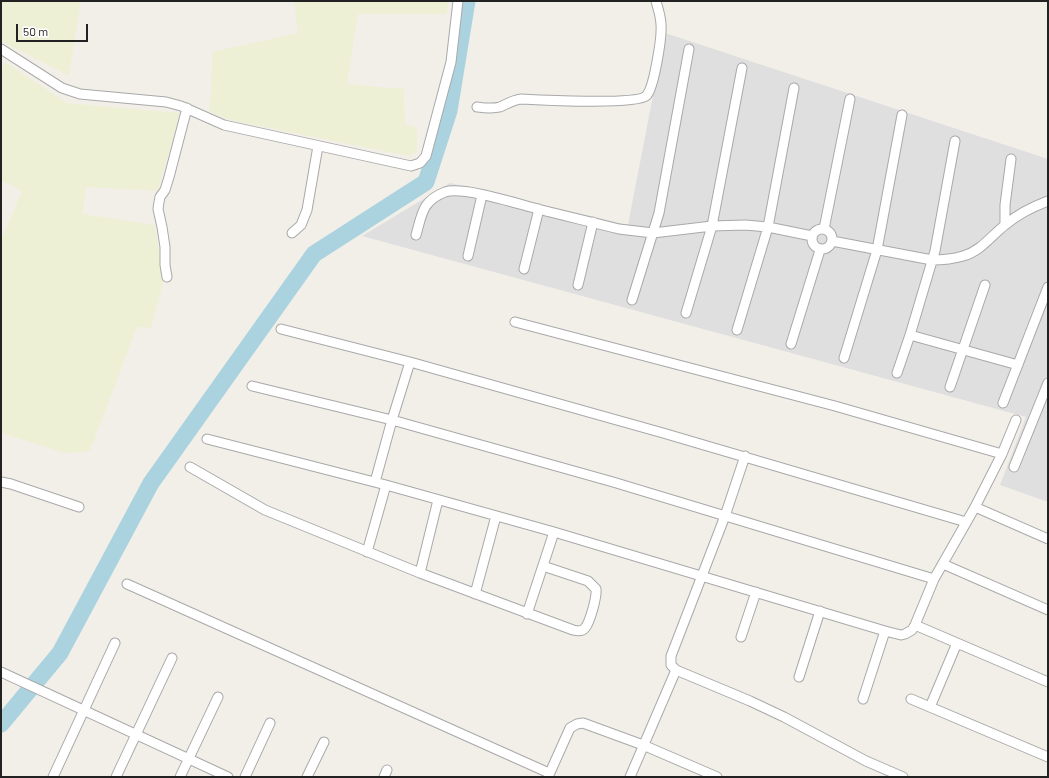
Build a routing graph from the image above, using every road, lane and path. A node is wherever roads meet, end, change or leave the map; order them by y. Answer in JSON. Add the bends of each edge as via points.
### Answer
{"nodes":[{"id":1,"x":458,"y":1,"type":"edge"},
{"id":2,"x":656,"y":1,"type":"edge"},
{"id":3,"x":1,"y":49,"type":"edge"},
{"id":4,"x":689,"y":49,"type":"dead end"},
{"id":5,"x":742,"y":68,"type":"dead end"},
{"id":6,"x":794,"y":88,"type":"dead end"},
{"id":7,"x":850,"y":99,"type":"dead end"},
{"id":8,"x":477,"y":107,"type":"dead end"},
{"id":9,"x":187,"y":108,"type":"junction"},
{"id":10,"x":902,"y":115,"type":"dead end"},
{"id":11,"x":955,"y":141,"type":"dead end"},
{"id":12,"x":318,"y":146,"type":"junction"},
{"id":13,"x":1011,"y":159,"type":"dead end"},
{"id":14,"x":482,"y":195,"type":"junction"},
{"id":15,"x":1048,"y":201,"type":"edge"},
{"id":16,"x":539,"y":209,"type":"junction"},
{"id":17,"x":593,"y":222,"type":"junction"},
{"id":18,"x":1005,"y":225,"type":"junction"},
{"id":19,"x":712,"y":226,"type":"junction"},
{"id":20,"x":768,"y":227,"type":"junction"},
{"id":21,"x":824,"y":229,"type":"junction"},
{"id":22,"x":292,"y":233,"type":"dead end"},
{"id":23,"x":653,"y":233,"type":"junction"},
{"id":24,"x":416,"y":235,"type":"dead end"},
{"id":25,"x":812,"y":236,"type":"junction"},
{"id":26,"x":832,"y":241,"type":"junction"},
{"id":27,"x":820,"y":250,"type":"junction"},
{"id":28,"x":877,"y":250,"type":"junction"},
{"id":29,"x":468,"y":256,"type":"dead end"},
{"id":30,"x":932,"y":260,"type":"junction"},
{"id":31,"x":524,"y":269,"type":"dead end"},
{"id":32,"x":167,"y":277,"type":"dead end"},
{"id":33,"x":578,"y":285,"type":"dead end"},
{"id":34,"x":984,"y":286,"type":"dead end"},
{"id":35,"x":1048,"y":287,"type":"edge"},
{"id":36,"x":632,"y":300,"type":"dead end"},
{"id":37,"x":686,"y":313,"type":"dead end"},
{"id":38,"x":515,"y":322,"type":"dead end"},
{"id":39,"x":281,"y":329,"type":"dead end"},
{"id":40,"x":737,"y":330,"type":"dead end"},
{"id":41,"x":910,"y":335,"type":"junction"},
{"id":42,"x":791,"y":344,"type":"dead end"},
{"id":43,"x":964,"y":350,"type":"junction"},
{"id":44,"x":844,"y":358,"type":"dead end"},
{"id":45,"x":410,"y":362,"type":"junction"},
{"id":46,"x":1018,"y":365,"type":"junction"},
{"id":47,"x":897,"y":373,"type":"dead end"},
{"id":48,"x":1048,"y":383,"type":"edge"},
{"id":49,"x":252,"y":386,"type":"dead end"},
{"id":50,"x":950,"y":387,"type":"dead end"},
{"id":51,"x":1003,"y":403,"type":"dead end"},
{"id":52,"x":392,"y":420,"type":"junction"},
{"id":53,"x":1016,"y":420,"type":"dead end"},
{"id":54,"x":207,"y":439,"type":"dead end"},
{"id":55,"x":1002,"y":454,"type":"junction"},
{"id":56,"x":744,"y":456,"type":"junction"},
{"id":57,"x":190,"y":467,"type":"dead end"},
{"id":58,"x":1014,"y":467,"type":"dead end"},
{"id":59,"x":1,"y":482,"type":"edge"},
{"id":60,"x":375,"y":482,"type":"junction"},
{"id":61,"x":386,"y":484,"type":"junction"},
{"id":62,"x":438,"y":500,"type":"junction"},
{"id":63,"x":79,"y":507,"type":"dead end"},
{"id":64,"x":975,"y":507,"type":"junction"},
{"id":65,"x":496,"y":516,"type":"junction"},
{"id":66,"x":725,"y":516,"type":"junction"},
{"id":67,"x":966,"y":522,"type":"junction"},
{"id":68,"x":554,"y":532,"type":"junction"},
{"id":69,"x":1048,"y":539,"type":"edge"},
{"id":70,"x":367,"y":552,"type":"junction"},
{"id":71,"x":943,"y":564,"type":"junction"},
{"id":72,"x":543,"y":566,"type":"junction"},
{"id":73,"x":420,"y":573,"type":"junction"},
{"id":74,"x":703,"y":576,"type":"junction"},
{"id":75,"x":934,"y":579,"type":"junction"},
{"id":76,"x":127,"y":584,"type":"dead end"},
{"id":77,"x":756,"y":592,"type":"junction"},
{"id":78,"x":475,"y":594,"type":"junction"},
{"id":79,"x":1048,"y":610,"type":"edge"},
{"id":80,"x":820,"y":611,"type":"junction"},
{"id":81,"x":527,"y":614,"type":"junction"},
{"id":82,"x":915,"y":625,"type":"junction"},
{"id":83,"x":885,"y":631,"type":"junction"},
{"id":84,"x":741,"y":637,"type":"dead end"},
{"id":85,"x":115,"y":643,"type":"dead end"},
{"id":86,"x":957,"y":643,"type":"junction"},
{"id":87,"x":172,"y":658,"type":"dead end"},
{"id":88,"x":676,"y":670,"type":"junction"},
{"id":89,"x":1,"y":672,"type":"edge"},
{"id":90,"x":800,"y":677,"type":"dead end"},
{"id":91,"x":1048,"y":682,"type":"edge"},
{"id":92,"x":218,"y":697,"type":"dead end"},
{"id":93,"x":863,"y":699,"type":"dead end"},
{"id":94,"x":911,"y":699,"type":"dead end"},
{"id":95,"x":930,"y":707,"type":"junction"},
{"id":96,"x":84,"y":710,"type":"junction"},
{"id":97,"x":270,"y":723,"type":"dead end"},
{"id":98,"x":136,"y":734,"type":"junction"},
{"id":99,"x":324,"y":742,"type":"dead end"},
{"id":100,"x":643,"y":745,"type":"junction"},
{"id":101,"x":1048,"y":757,"type":"edge"},
{"id":102,"x":189,"y":759,"type":"junction"},
{"id":103,"x":700,"y":774,"type":"edge"},
{"id":104,"x":549,"y":775,"type":"edge"},
{"id":105,"x":53,"y":777,"type":"edge"},
{"id":106,"x":116,"y":777,"type":"edge"},
{"id":107,"x":180,"y":777,"type":"edge"},
{"id":108,"x":228,"y":777,"type":"edge"},
{"id":109,"x":245,"y":777,"type":"edge"},
{"id":110,"x":307,"y":777,"type":"edge"},
{"id":111,"x":630,"y":777,"type":"edge"},
{"id":112,"x":717,"y":777,"type":"edge"},
{"id":113,"x":903,"y":777,"type":"edge"}],
"edges":[{"from":1,"to":12,"type":"street","via":[[451,62],[426,156],[420,163],[410,166]]},
{"from":2,"to":8,"type":"street","via":[[661,23],[660,40],[650,90],[644,98],[616,101],[521,99],[498,108]]},
{"from":3,"to":9,"type":"street","via":[[70,92],[166,102]]},
{"from":4,"to":23,"type":"street","via":[[665,185]]},
{"from":5,"to":19,"type":"street"},
{"from":6,"to":20,"type":"street"},
{"from":7,"to":21,"type":"street"},
{"from":9,"to":12,"type":"street","via":[[224,126]]},
{"from":9,"to":32,"type":"street","via":[[158,209]]},
{"from":10,"to":28,"type":"street"},
{"from":11,"to":30,"type":"street"},
{"from":12,"to":22,"type":"street","via":[[306,210],[301,226]]},
{"from":13,"to":18,"type":"street"},
{"from":14,"to":16,"type":"street"},
{"from":14,"to":24,"type":"street","via":[[455,191],[446,192],[432,199],[423,207]]},
{"from":14,"to":29,"type":"street"},
{"from":15,"to":18,"type":"street","via":[[1028,209]]},
{"from":16,"to":17,"type":"street"},
{"from":16,"to":31,"type":"street"},
{"from":17,"to":23,"type":"street","via":[[630,231]]},
{"from":17,"to":33,"type":"street"},
{"from":18,"to":30,"type":"street","via":[[976,250],[964,256]]},
{"from":19,"to":20,"type":"street"},
{"from":19,"to":23,"type":"street"},
{"from":19,"to":37,"type":"street"},
{"from":20,"to":25,"type":"street"},
{"from":20,"to":40,"type":"street"},
{"from":21,"to":25,"type":"street","via":[[816,230]]},
{"from":21,"to":26,"type":"street","via":[[831,233]]},
{"from":23,"to":36,"type":"street"},
{"from":25,"to":27,"type":"street","via":[[813,245]]},
{"from":26,"to":27,"type":"street","via":[[828,248]]},
{"from":26,"to":28,"type":"street"},
{"from":27,"to":42,"type":"street"},
{"from":28,"to":30,"type":"street"},
{"from":28,"to":44,"type":"street"},
{"from":30,"to":41,"type":"street"},
{"from":34,"to":43,"type":"street"},
{"from":35,"to":46,"type":"street"},
{"from":38,"to":55,"type":"street","via":[[835,406]]},
{"from":39,"to":45,"type":"street"},
{"from":41,"to":43,"type":"street"},
{"from":41,"to":47,"type":"street"},
{"from":43,"to":46,"type":"street"},
{"from":43,"to":50,"type":"street"},
{"from":45,"to":52,"type":"street"},
{"from":45,"to":56,"type":"street"},
{"from":46,"to":51,"type":"street"},
{"from":48,"to":58,"type":"street"},
{"from":49,"to":52,"type":"street"},
{"from":52,"to":60,"type":"street"},
{"from":52,"to":66,"type":"street"},
{"from":53,"to":55,"type":"street"},
{"from":54,"to":60,"type":"street"},
{"from":55,"to":64,"type":"street"},
{"from":56,"to":66,"type":"street"},
{"from":56,"to":67,"type":"street"},
{"from":57,"to":70,"type":"street","via":[[265,510]]},
{"from":59,"to":63,"type":"street"},
{"from":60,"to":61,"type":"street"},
{"from":61,"to":62,"type":"street"},
{"from":61,"to":70,"type":"street"},
{"from":62,"to":65,"type":"street"},
{"from":62,"to":73,"type":"street"},
{"from":64,"to":67,"type":"street"},
{"from":64,"to":69,"type":"street"},
{"from":65,"to":68,"type":"street"},
{"from":65,"to":78,"type":"street"},
{"from":66,"to":74,"type":"street"},
{"from":66,"to":75,"type":"street"},
{"from":67,"to":71,"type":"street"},
{"from":68,"to":72,"type":"street"},
{"from":68,"to":74,"type":"street"},
{"from":70,"to":73,"type":"street"},
{"from":71,"to":75,"type":"street"},
{"from":71,"to":79,"type":"street"},
{"from":72,"to":81,"type":"street"},
{"from":72,"to":81,"type":"street","via":[[588,581],[596,589],[597,595],[583,630],[577,631]]},
{"from":73,"to":78,"type":"street"},
{"from":74,"to":77,"type":"street"},
{"from":74,"to":88,"type":"street","via":[[671,656],[671,665]]},
{"from":75,"to":82,"type":"street"},
{"from":76,"to":104,"type":"street"},
{"from":77,"to":80,"type":"street"},
{"from":77,"to":84,"type":"street"},
{"from":78,"to":81,"type":"street"},
{"from":80,"to":83,"type":"street"},
{"from":80,"to":90,"type":"street"},
{"from":82,"to":83,"type":"street","via":[[908,633],[901,635]]},
{"from":82,"to":86,"type":"street"},
{"from":83,"to":93,"type":"street"},
{"from":85,"to":96,"type":"street"},
{"from":86,"to":91,"type":"street"},
{"from":86,"to":95,"type":"street"},
{"from":87,"to":98,"type":"street"},
{"from":88,"to":100,"type":"street"},
{"from":88,"to":113,"type":"street","via":[[757,704],[866,761]]},
{"from":89,"to":96,"type":"street"},
{"from":92,"to":102,"type":"street"},
{"from":94,"to":95,"type":"street"},
{"from":95,"to":101,"type":"street"},
{"from":96,"to":98,"type":"street"},
{"from":96,"to":105,"type":"street"},
{"from":97,"to":109,"type":"street"},
{"from":98,"to":102,"type":"street"},
{"from":98,"to":106,"type":"street"},
{"from":99,"to":110,"type":"street"},
{"from":100,"to":103,"type":"street"},
{"from":100,"to":104,"type":"street","via":[[589,724],[577,724],[570,728]]},
{"from":100,"to":111,"type":"street"},
{"from":102,"to":107,"type":"street"},
{"from":102,"to":108,"type":"street"},
{"from":103,"to":112,"type":"street"}]}
